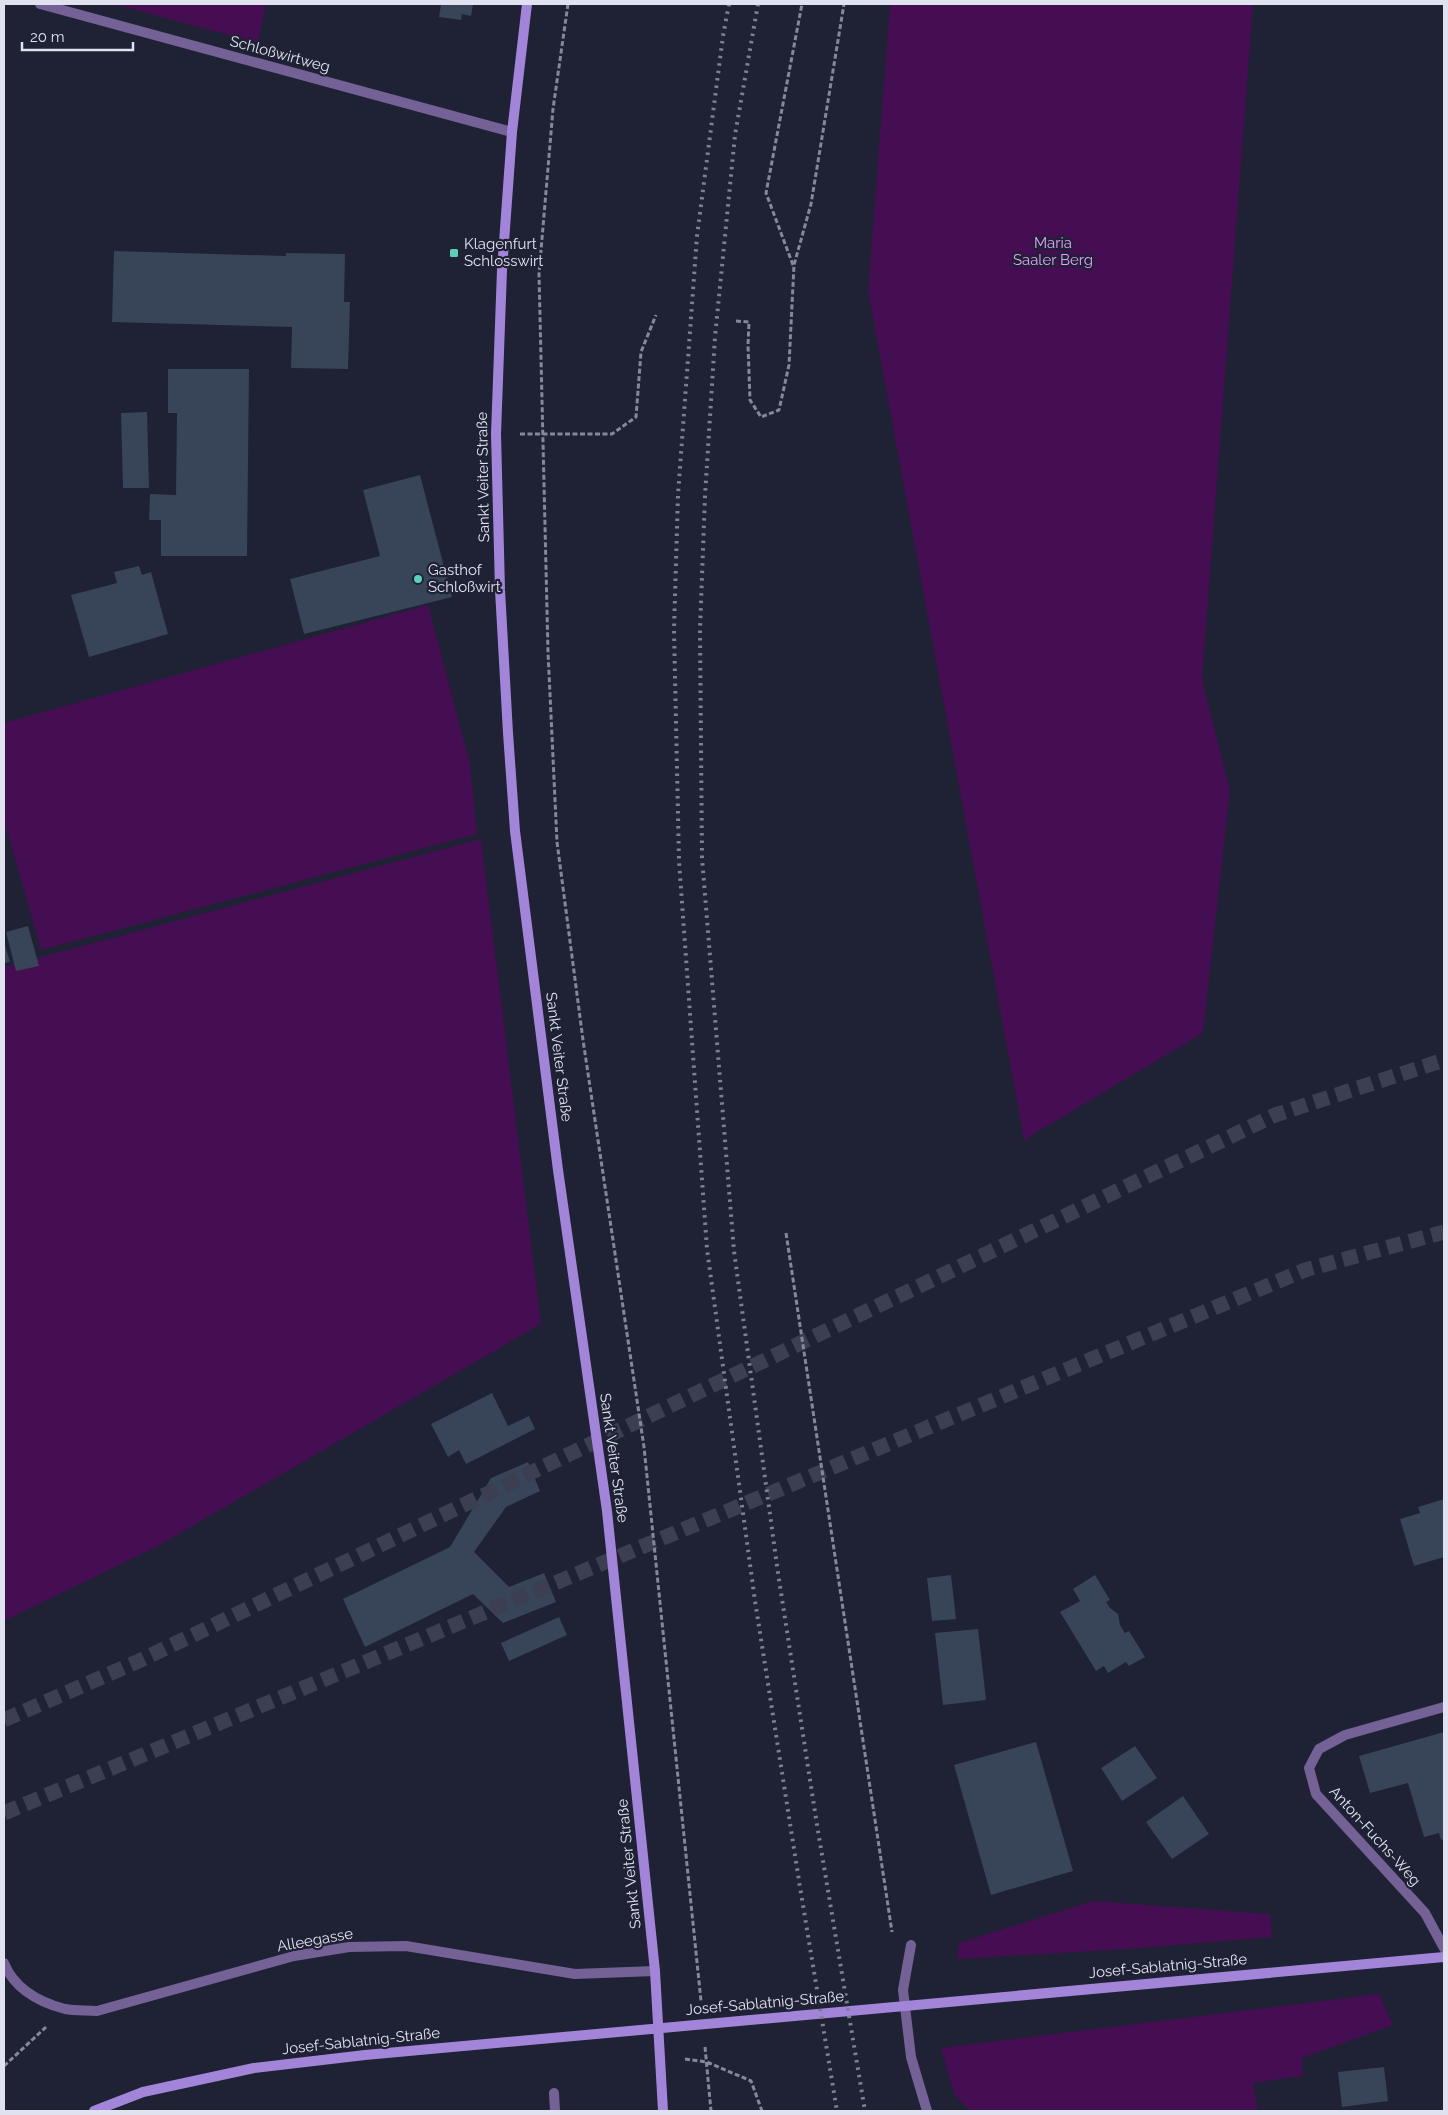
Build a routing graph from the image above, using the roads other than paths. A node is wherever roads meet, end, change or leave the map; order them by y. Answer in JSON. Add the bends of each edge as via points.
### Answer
{"nodes":[{"id":1,"x":40,"y":4,"type":"edge"},
{"id":2,"x":527,"y":4,"type":"edge"},
{"id":3,"x":512,"y":132,"type":"junction"},
{"id":4,"x":1444,"y":1707,"type":"edge"},
{"id":5,"x":911,"y":1945,"type":"road end"},
{"id":6,"x":1444,"y":1948,"type":"edge"},
{"id":7,"x":1444,"y":1957,"type":"edge"},
{"id":8,"x":4,"y":1963,"type":"edge"},
{"id":9,"x":655,"y":1971,"type":"junction"},
{"id":10,"x":554,"y":2093,"type":"dead end"},
{"id":11,"x":94,"y":2111,"type":"edge"},
{"id":12,"x":555,"y":2111,"type":"edge"},
{"id":13,"x":663,"y":2111,"type":"edge"},
{"id":14,"x":928,"y":2111,"type":"edge"}],
"edges":[{"from":1,"to":3,"type":"street","name":"Schloßwirtweg"},
{"from":2,"to":3,"type":"main road","name":"Sankt Veiter Straße"},
{"from":3,"to":9,"type":"main road","name":"Sankt Veiter Straße","via":[[502,270],[496,434],[500,590],[515,831],[558,1170],[607,1511]]},
{"from":4,"to":6,"type":"street","name":"Anton-Fuchs-Weg","via":[[1345,1735],[1319,1749],[1310,1768],[1316,1794],[1425,1912]]},
{"from":5,"to":14,"type":"street","via":[[904,1990],[911,2057]]},
{"from":7,"to":11,"type":"main road","name":"Josef-Sablatnig-Straße","via":[[365,2055],[245,2070],[143,2092]]},
{"from":8,"to":9,"type":"street","name":"Alleegasse","via":[[9,1976],[29,1994],[66,2009],[97,2011],[294,1956],[349,1947],[406,1946],[575,1974]]},
{"from":9,"to":13,"type":"main road","name":"Sankt Veiter Straße"},
{"from":10,"to":12,"type":"street"}]}
